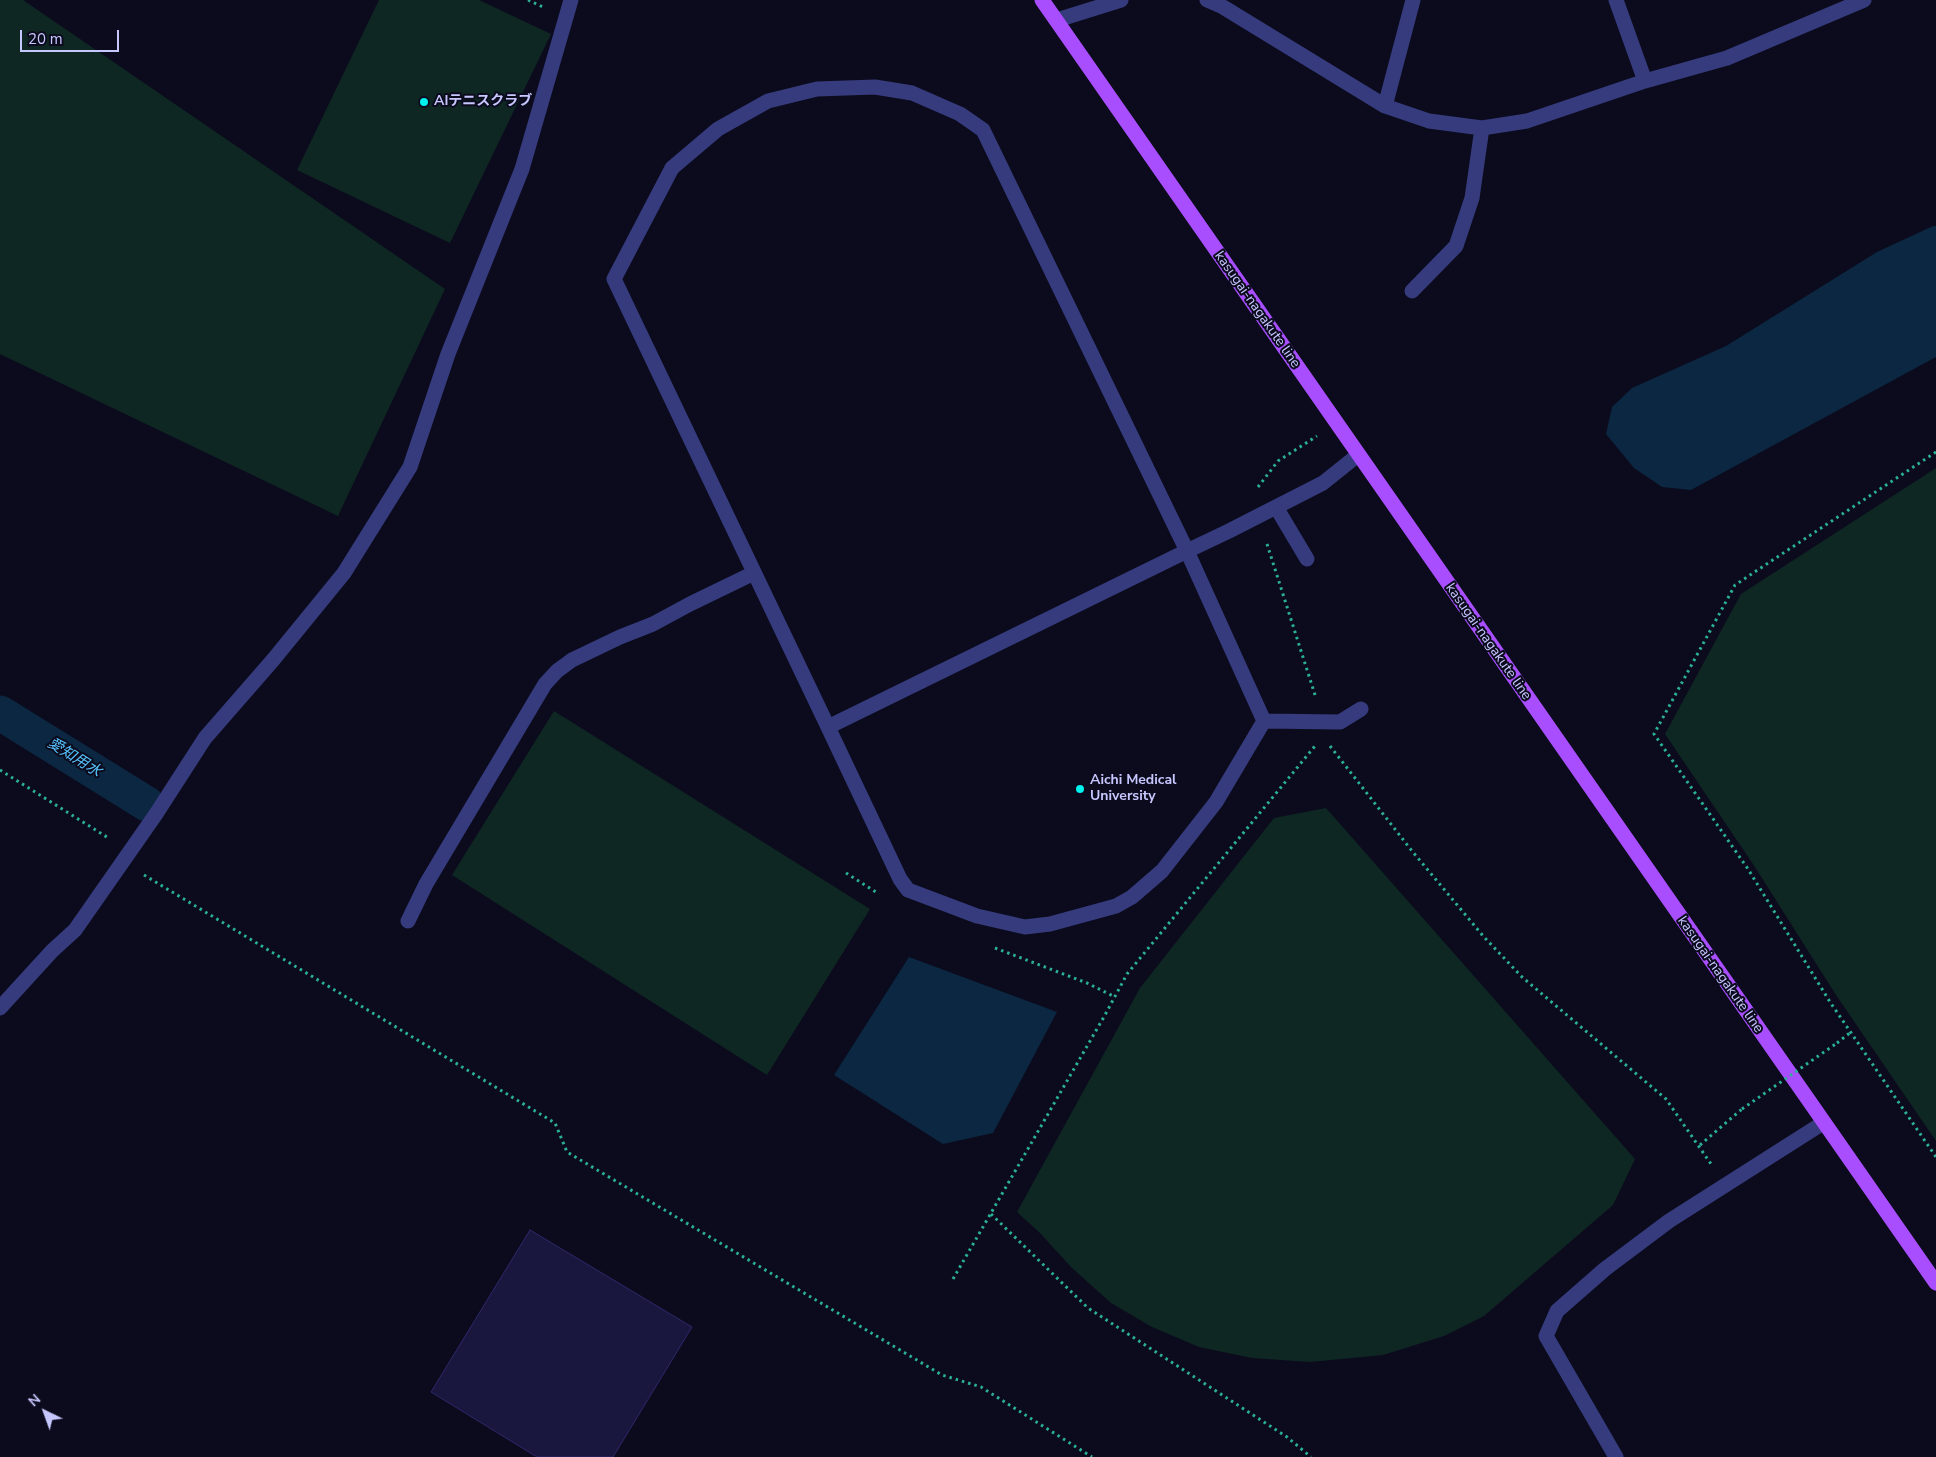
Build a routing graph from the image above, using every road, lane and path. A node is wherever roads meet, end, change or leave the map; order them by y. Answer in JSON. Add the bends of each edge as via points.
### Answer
{"nodes":[{"id":1,"x":571,"y":0,"type":"edge"},
{"id":2,"x":1042,"y":0,"type":"edge"},
{"id":3,"x":1121,"y":0,"type":"edge"},
{"id":4,"x":1206,"y":0,"type":"edge"},
{"id":5,"x":1414,"y":0,"type":"edge"},
{"id":6,"x":1616,"y":0,"type":"edge"},
{"id":7,"x":1864,"y":0,"type":"edge"},
{"id":8,"x":1057,"y":20,"type":"junction"},
{"id":9,"x":1645,"y":82,"type":"junction"},
{"id":10,"x":1385,"y":106,"type":"junction"},
{"id":11,"x":1482,"y":128,"type":"junction"},
{"id":12,"x":1412,"y":291,"type":"dead end"},
{"id":13,"x":1936,"y":452,"type":"edge"},
{"id":14,"x":1358,"y":455,"type":"junction"},
{"id":15,"x":1276,"y":507,"type":"junction"},
{"id":16,"x":1187,"y":551,"type":"junction"},
{"id":17,"x":1307,"y":559,"type":"dead end"},
{"id":18,"x":754,"y":573,"type":"junction"},
{"id":19,"x":1361,"y":709,"type":"dead end"},
{"id":20,"x":1264,"y":721,"type":"junction"},
{"id":21,"x":828,"y":726,"type":"junction"},
{"id":22,"x":1314,"y":748,"type":"dead end"},
{"id":23,"x":0,"y":770,"type":"edge"},
{"id":24,"x":126,"y":856,"type":"junction"},
{"id":25,"x":408,"y":921,"type":"dead end"},
{"id":26,"x":0,"y":1008,"type":"edge"},
{"id":27,"x":1851,"y":1032,"type":"junction"},
{"id":28,"x":1823,"y":1124,"type":"junction"},
{"id":29,"x":1700,"y":1145,"type":"junction"},
{"id":30,"x":1936,"y":1157,"type":"edge"},
{"id":31,"x":1726,"y":1187,"type":"junction"},
{"id":32,"x":991,"y":1214,"type":"dead end"},
{"id":33,"x":1936,"y":1284,"type":"edge"},
{"id":34,"x":1092,"y":1457,"type":"edge"},
{"id":35,"x":1310,"y":1457,"type":"edge"},
{"id":36,"x":1616,"y":1457,"type":"edge"}],
"edges":[{"from":1,"to":24,"type":"street","via":[[522,169],[448,354],[410,466],[344,572],[205,738]]},
{"from":2,"to":8,"type":"main road","name":"kasugai-nagakute line"},
{"from":3,"to":8,"type":"street"},
{"from":4,"to":10,"type":"street"},
{"from":5,"to":10,"type":"street"},
{"from":6,"to":9,"type":"street"},
{"from":7,"to":9,"type":"street","via":[[1727,58]]},
{"from":8,"to":14,"type":"main road","name":"kasugai-nagakute line"},
{"from":9,"to":11,"type":"street","via":[[1528,121]]},
{"from":10,"to":11,"type":"street","via":[[1429,121]]},
{"from":11,"to":12,"type":"street","via":[[1472,198],[1456,246]]},
{"from":13,"to":27,"type":"path","via":[[1735,585],[1654,734],[1748,870]]},
{"from":14,"to":15,"type":"street","via":[[1323,483]]},
{"from":14,"to":28,"type":"main road","name":"kasugai-nagakute line"},
{"from":15,"to":16,"type":"street"},
{"from":15,"to":17,"type":"street"},
{"from":16,"to":18,"type":"street","via":[[983,130],[960,114],[912,93],[875,87],[817,89],[768,101],[745,113],[718,129],[672,168],[614,279]]},
{"from":16,"to":20,"type":"street"},
{"from":16,"to":21,"type":"street"},
{"from":18,"to":21,"type":"street"},
{"from":18,"to":25,"type":"street","via":[[572,660],[557,671],[545,684]]},
{"from":19,"to":20,"type":"street","via":[[1340,722]]},
{"from":20,"to":21,"type":"street","via":[[1216,802],[1162,871],[1132,897],[1116,906],[1050,924],[1025,927],[977,916],[908,890],[900,880]]},
{"from":22,"to":29,"type":"path","via":[[1330,746],[1484,937],[1522,977],[1666,1098]]},
{"from":23,"to":24,"type":"path"},
{"from":24,"to":26,"type":"street","via":[[75,930]]},
{"from":24,"to":34,"type":"path","via":[[555,1123],[567,1152],[942,1375],[981,1387]]},
{"from":27,"to":29,"type":"path","bridge":true,"via":[[1742,1109]]},
{"from":27,"to":30,"type":"path"},
{"from":28,"to":31,"type":"street"},
{"from":28,"to":33,"type":"main road","name":"kasugai-nagakute line"},
{"from":29,"to":31,"type":"path"},
{"from":31,"to":36,"type":"street","via":[[1669,1221],[1605,1268],[1558,1311],[1546,1336]]},
{"from":32,"to":35,"type":"path","via":[[1088,1308],[1287,1437]]}]}
